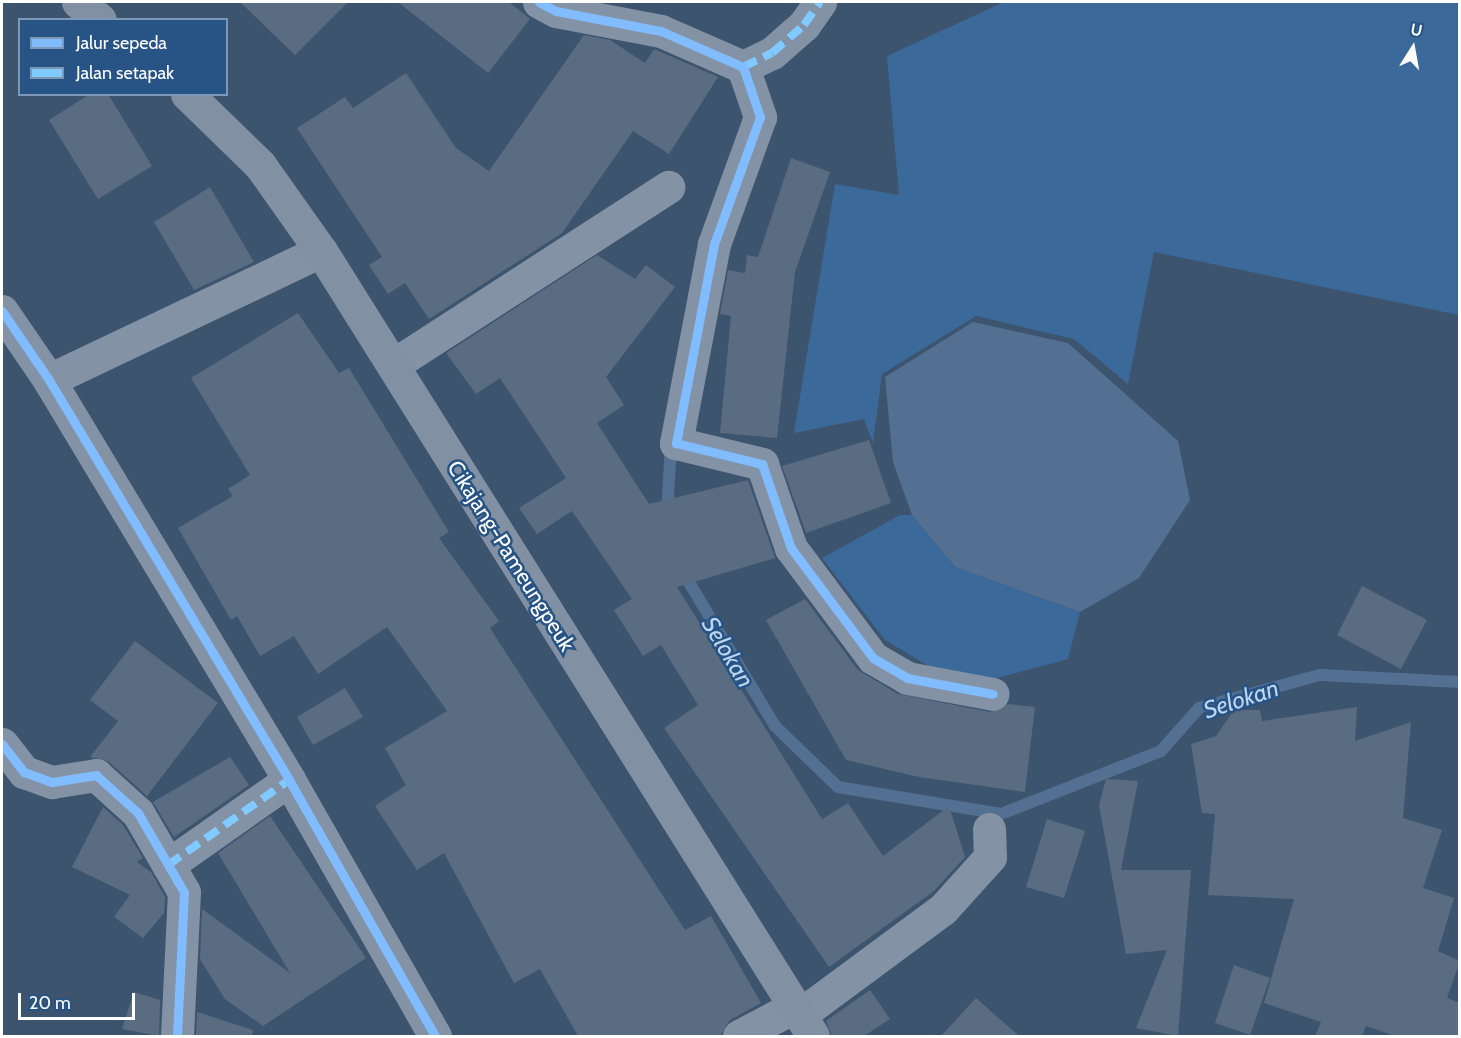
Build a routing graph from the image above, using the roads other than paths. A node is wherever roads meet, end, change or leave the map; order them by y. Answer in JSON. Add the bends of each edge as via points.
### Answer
{"nodes":[{"id":1,"x":78,"y":2,"type":"edge"},
{"id":2,"x":539,"y":2,"type":"edge"},
{"id":3,"x":820,"y":2,"type":"edge"},
{"id":4,"x":98,"y":18,"type":"edge"},
{"id":5,"x":743,"y":67,"type":"junction"},
{"id":6,"x":189,"y":96,"type":"edge"},
{"id":7,"x":668,"y":187,"type":"dead end"},
{"id":8,"x":321,"y":251,"type":"junction"},
{"id":9,"x":3,"y":318,"type":"edge"},
{"id":10,"x":393,"y":365,"type":"junction"},
{"id":11,"x":49,"y":380,"type":"junction"},
{"id":12,"x":993,"y":694,"type":"dead end"},
{"id":13,"x":2,"y":744,"type":"edge"},
{"id":14,"x":290,"y":780,"type":"junction"},
{"id":15,"x":989,"y":829,"type":"dead end"},
{"id":16,"x":168,"y":865,"type":"junction"},
{"id":17,"x":803,"y":1019,"type":"edge"},
{"id":18,"x":177,"y":1036,"type":"edge"},
{"id":19,"x":435,"y":1036,"type":"edge"},
{"id":20,"x":739,"y":1036,"type":"edge"}],
"edges":[{"from":1,"to":4,"type":"main road"},
{"from":2,"to":5,"type":"street","via":[[556,10],[661,31]]},
{"from":3,"to":5,"type":"street","via":[[804,25],[772,53]]},
{"from":5,"to":12,"type":"street","via":[[760,117],[714,244],[676,443],[762,464],[791,548],[873,658],[907,678]]},
{"from":6,"to":8,"type":"main road","name":"Cikajang-Pameungpeuk","via":[[260,165]]},
{"from":7,"to":10,"type":"street"},
{"from":8,"to":10,"type":"main road","name":"Cikajang-Pameungpeuk"},
{"from":8,"to":11,"type":"street"},
{"from":9,"to":11,"type":"street"},
{"from":10,"to":17,"type":"main road","name":"Cikajang-Pameungpeuk"},
{"from":11,"to":14,"type":"street"},
{"from":13,"to":16,"type":"street","via":[[24,772],[52,782],[96,775],[138,813]]},
{"from":14,"to":16,"type":"street"},
{"from":14,"to":19,"type":"street"},
{"from":15,"to":17,"type":"street","via":[[990,857],[943,909]]},
{"from":16,"to":18,"type":"street","via":[[184,892],[187,912]]},
{"from":17,"to":20,"type":"street"}]}
